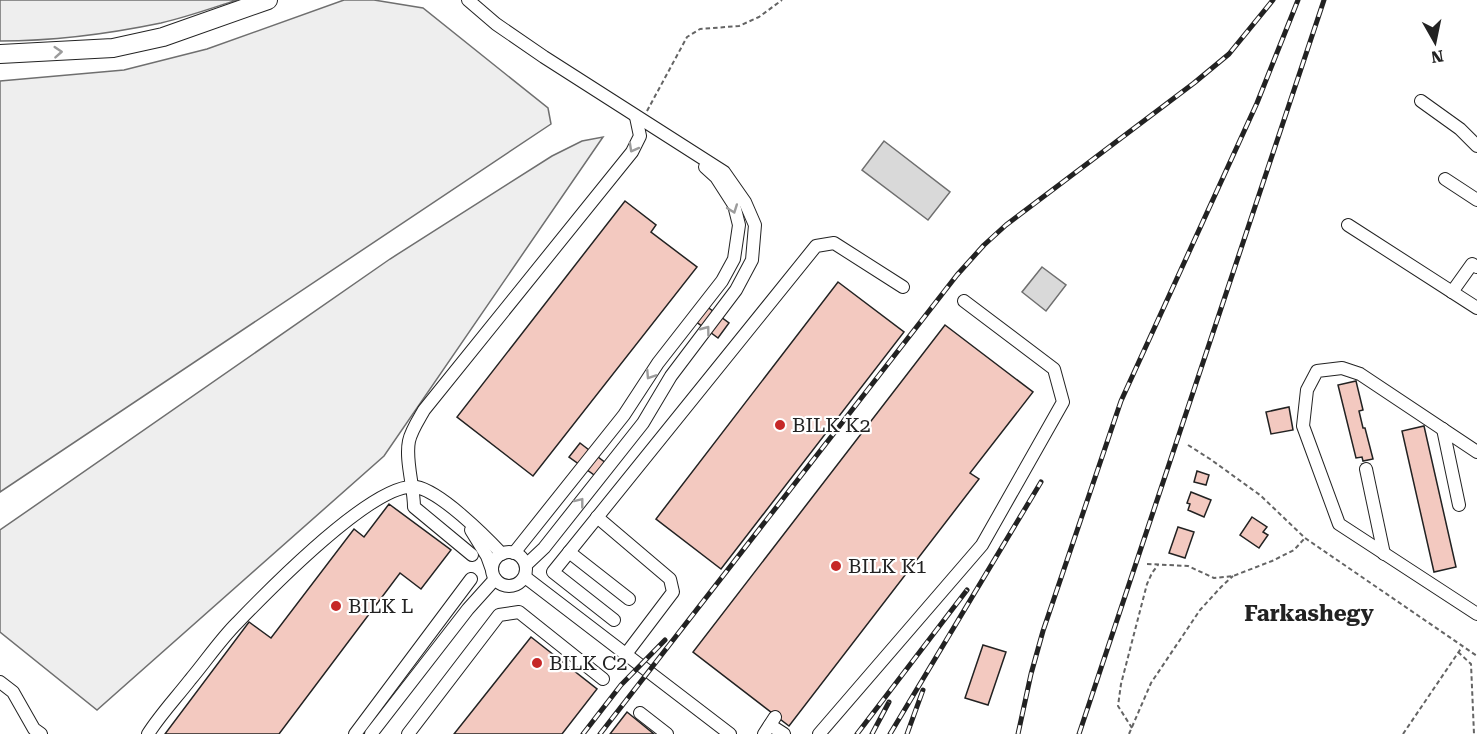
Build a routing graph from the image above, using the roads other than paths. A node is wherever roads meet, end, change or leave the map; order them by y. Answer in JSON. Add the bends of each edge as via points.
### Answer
{"nodes":[{"id":1,"x":268,"y":0,"type":"edge"},
{"id":2,"x":470,"y":1,"type":"edge"},
{"id":3,"x":0,"y":54,"type":"edge"},
{"id":4,"x":1421,"y":100,"type":"dead end"},
{"id":5,"x":639,"y":119,"type":"junction"},
{"id":6,"x":1477,"y":146,"type":"edge"},
{"id":7,"x":684,"y":148,"type":"junction"},
{"id":8,"x":1445,"y":179,"type":"dead end"},
{"id":9,"x":1477,"y":200,"type":"edge"},
{"id":10,"x":1348,"y":225,"type":"dead end"},
{"id":11,"x":1477,"y":267,"type":"edge"},
{"id":12,"x":903,"y":287,"type":"dead end"},
{"id":13,"x":1452,"y":292,"type":"junction"},
{"id":14,"x":964,"y":301,"type":"dead end"},
{"id":15,"x":1477,"y":308,"type":"edge"},
{"id":16,"x":1443,"y":429,"type":"junction"},
{"id":17,"x":1477,"y":452,"type":"edge"},
{"id":18,"x":1366,"y":469,"type":"dead end"},
{"id":19,"x":414,"y":486,"type":"junction"},
{"id":20,"x":1459,"y":505,"type":"dead end"},
{"id":21,"x":457,"y":513,"type":"junction"},
{"id":22,"x":597,"y":517,"type":"junction"},
{"id":23,"x":569,"y":552,"type":"junction"},
{"id":24,"x":508,"y":554,"type":"junction"},
{"id":25,"x":1384,"y":554,"type":"junction"},
{"id":26,"x":472,"y":555,"type":"dead end"},
{"id":27,"x":525,"y":571,"type":"junction"},
{"id":28,"x":494,"y":575,"type":"junction"},
{"id":29,"x":471,"y":579,"type":"dead end"},
{"id":30,"x":629,"y":599,"type":"dead end"},
{"id":31,"x":1477,"y":614,"type":"edge"},
{"id":32,"x":614,"y":620,"type":"dead end"},
{"id":33,"x":626,"y":654,"type":"junction"},
{"id":34,"x":603,"y":680,"type":"dead end"},
{"id":35,"x":0,"y":682,"type":"edge"},
{"id":36,"x":640,"y":713,"type":"dead end"},
{"id":37,"x":769,"y":725,"type":"edge"},
{"id":38,"x":41,"y":734,"type":"edge"},
{"id":39,"x":148,"y":734,"type":"edge"},
{"id":40,"x":355,"y":734,"type":"edge"},
{"id":41,"x":371,"y":734,"type":"edge"},
{"id":42,"x":408,"y":734,"type":"edge"},
{"id":43,"x":667,"y":734,"type":"edge"},
{"id":44,"x":730,"y":734,"type":"edge"},
{"id":45,"x":784,"y":734,"type":"edge"},
{"id":46,"x":819,"y":734,"type":"edge"}],
"edges":[{"from":3,"to":1,"type":"highway","one_way":true,"via":[[113,48],[164,37]]},
{"from":2,"to":5,"type":"street","via":[[496,24]]},
{"from":4,"to":6,"type":"street"},
{"from":5,"to":7,"type":"street"},
{"from":5,"to":19,"type":"street","one_way":true,"via":[[640,136],[632,152],[424,410],[409,440],[408,467]]},
{"from":7,"to":24,"type":"street","one_way":true,"via":[[716,177],[734,205],[739,225],[734,259],[624,415]]},
{"from":27,"to":7,"type":"street","one_way":true,"via":[[643,423],[671,376],[736,290],[752,260],[755,225],[745,202],[724,172]]},
{"from":8,"to":9,"type":"street"},
{"from":10,"to":13,"type":"street"},
{"from":11,"to":13,"type":"street","via":[[1472,264]]},
{"from":12,"to":22,"type":"street","via":[[834,243],[816,246]]},
{"from":13,"to":15,"type":"street"},
{"from":14,"to":46,"type":"street","via":[[1054,369],[1063,402],[982,545]]},
{"from":16,"to":17,"type":"street"},
{"from":16,"to":20,"type":"street"},
{"from":16,"to":25,"type":"street","via":[[1360,374],[1342,368],[1317,371],[1307,390],[1303,426],[1339,524]]},
{"from":18,"to":25,"type":"street"},
{"from":19,"to":21,"type":"street"},
{"from":19,"to":26,"type":"street","via":[[414,507]]},
{"from":19,"to":39,"type":"street","via":[[399,489],[370,505],[310,550],[235,625]]},
{"from":21,"to":24,"type":"street"},
{"from":21,"to":28,"type":"street","via":[[487,556]]},
{"from":22,"to":23,"type":"street"},
{"from":22,"to":33,"type":"street","via":[[670,579],[673,592]]},
{"from":23,"to":30,"type":"street"},
{"from":23,"to":32,"type":"street","via":[[552,572]]},
{"from":24,"to":27,"type":"street","via":[[524,560]]},
{"from":24,"to":28,"type":"street","via":[[495,561]]},
{"from":25,"to":31,"type":"street"},
{"from":27,"to":28,"type":"street","via":[[516,585],[510,586]]},
{"from":27,"to":33,"type":"street"},
{"from":28,"to":41,"type":"street"},
{"from":29,"to":40,"type":"street"},
{"from":33,"to":44,"type":"street"},
{"from":34,"to":42,"type":"street","via":[[519,612],[500,615]]},
{"from":35,"to":38,"type":"street","via":[[13,692],[34,729]]},
{"from":36,"to":43,"type":"street"},
{"from":37,"to":45,"type":"street"}]}
